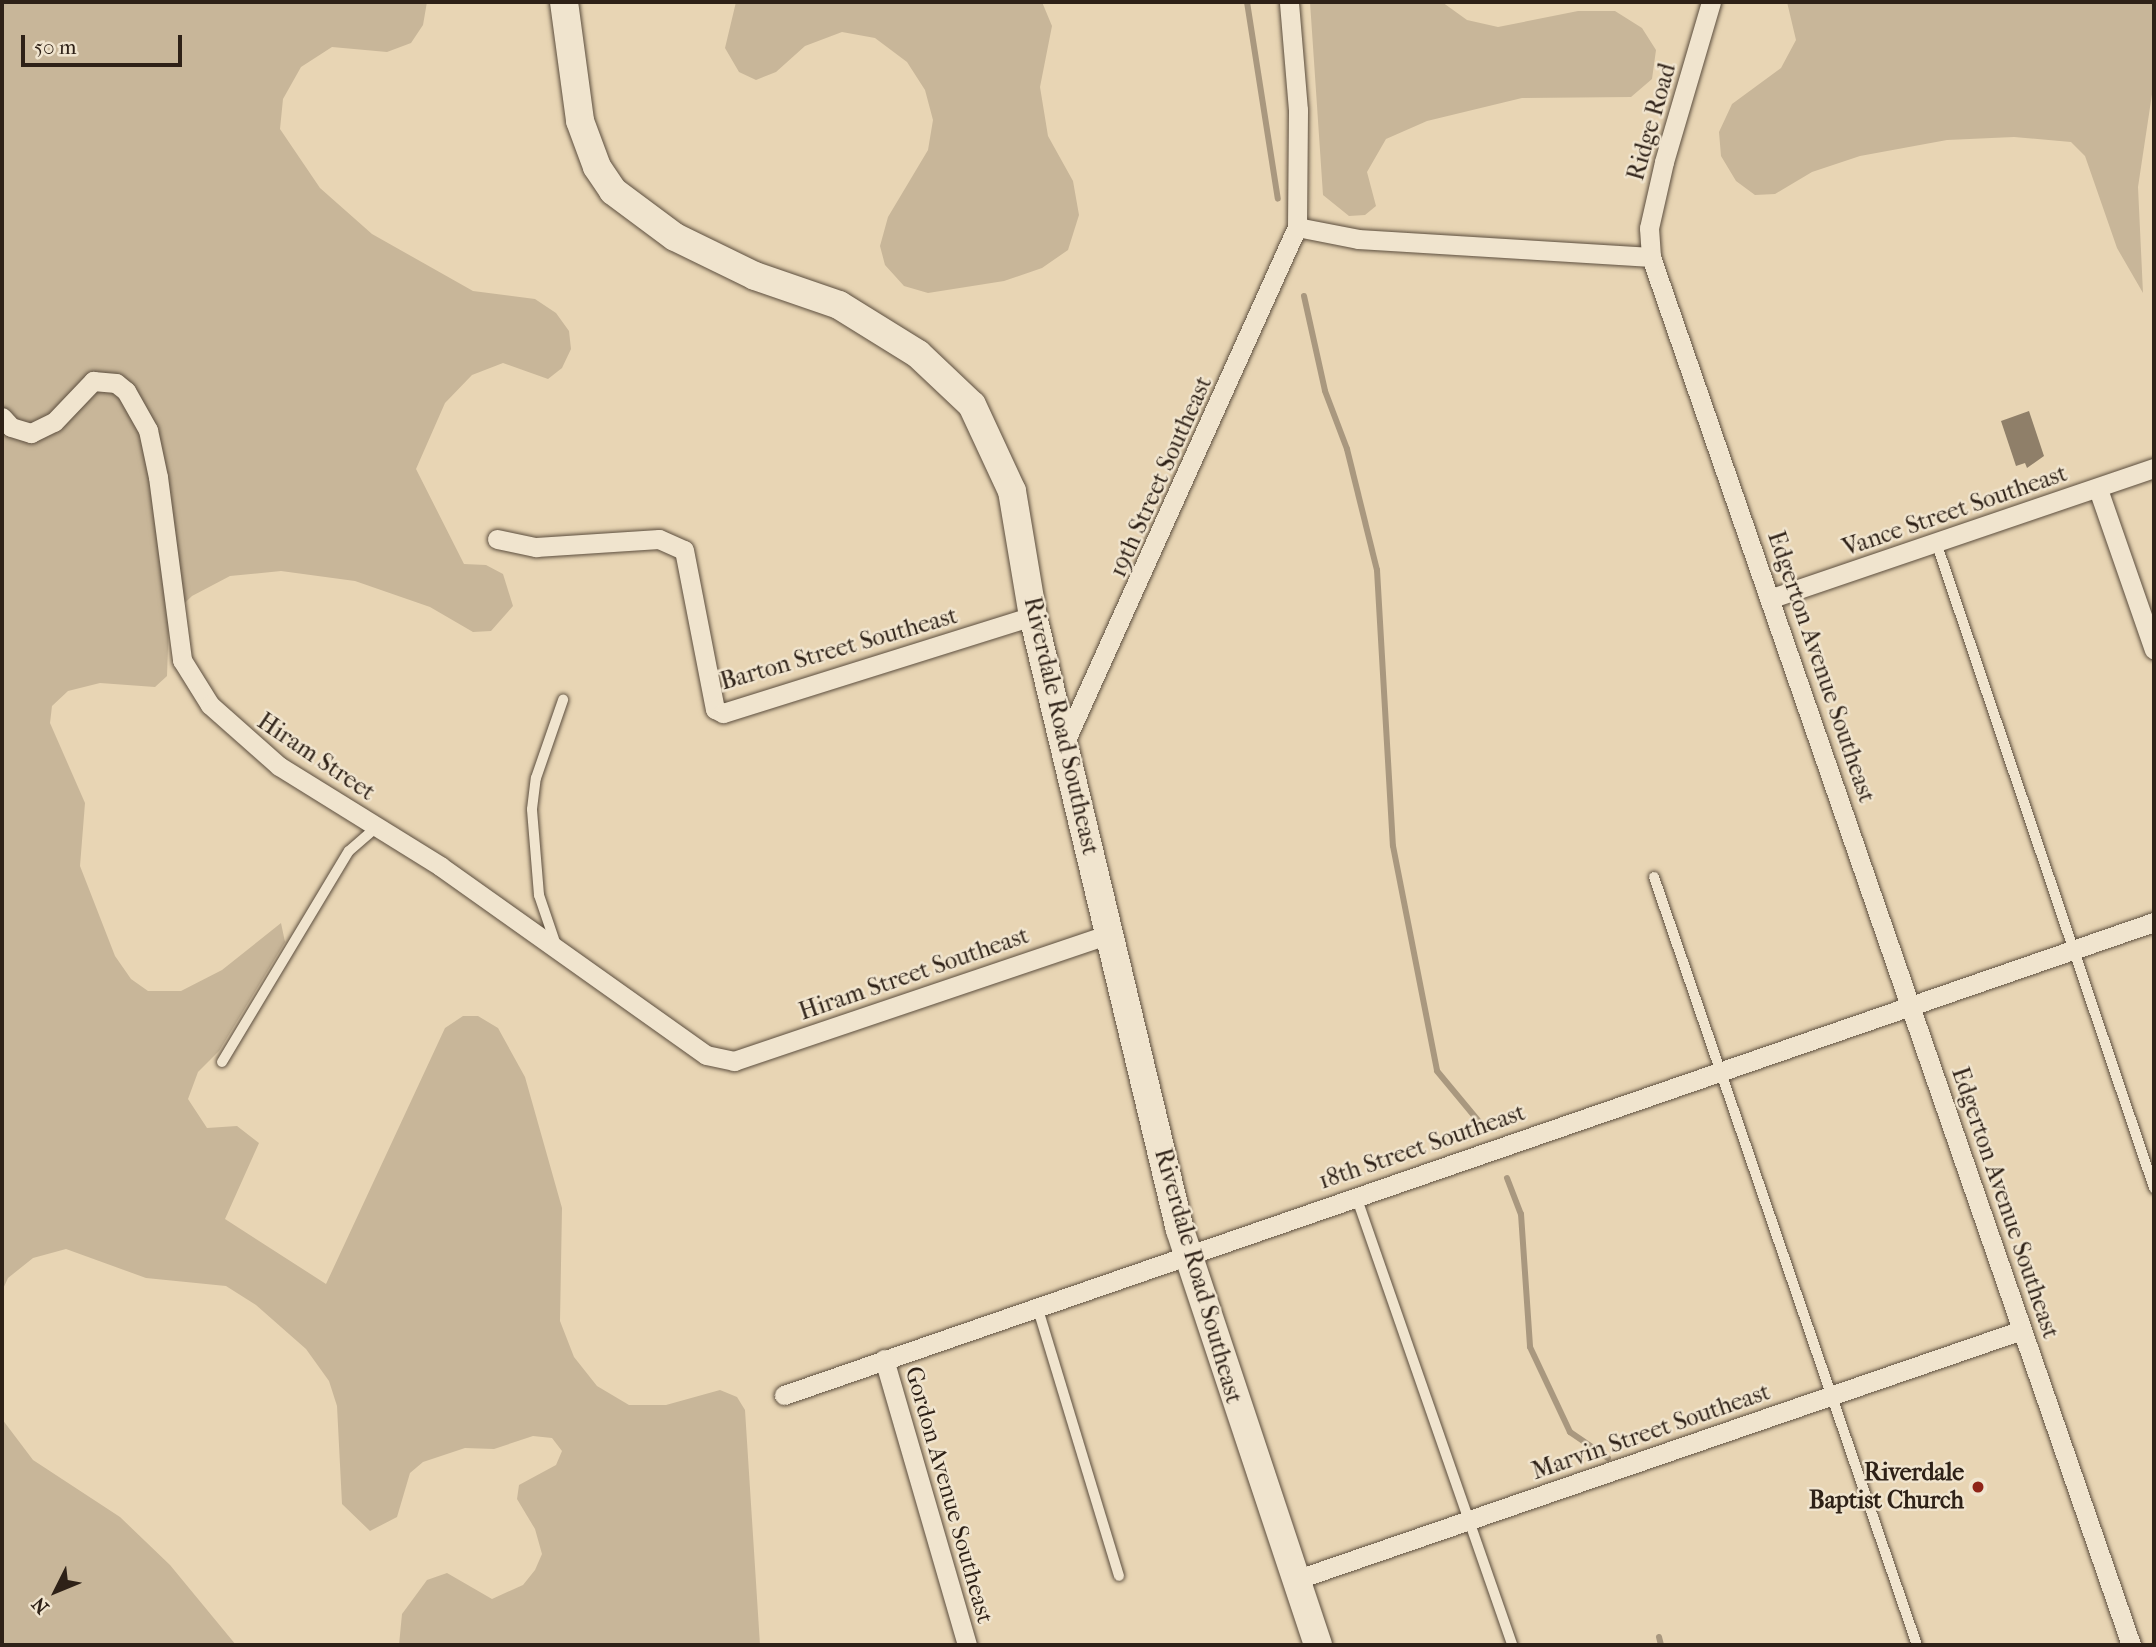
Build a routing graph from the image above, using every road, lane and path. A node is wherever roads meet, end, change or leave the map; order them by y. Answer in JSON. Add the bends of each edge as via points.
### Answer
{"nodes":[{"id":1,"x":564,"y":2,"type":"edge"},
{"id":2,"x":1289,"y":2,"type":"edge"},
{"id":3,"x":1711,"y":2,"type":"edge"},
{"id":4,"x":1297,"y":227,"type":"junction"},
{"id":5,"x":1651,"y":257,"type":"junction"},
{"id":6,"x":2,"y":417,"type":"edge"},
{"id":7,"x":2154,"y":468,"type":"edge"},
{"id":8,"x":2098,"y":489,"type":"junction"},
{"id":9,"x":497,"y":539,"type":"dead end"},
{"id":10,"x":1936,"y":542,"type":"junction"},
{"id":11,"x":1772,"y":598,"type":"junction"},
{"id":12,"x":1033,"y":616,"type":"junction"},
{"id":13,"x":2154,"y":650,"type":"edge"},
{"id":14,"x":563,"y":700,"type":"dead end"},
{"id":15,"x":1064,"y":744,"type":"junction"},
{"id":16,"x":377,"y":827,"type":"junction"},
{"id":17,"x":1654,"y":877,"type":"dead end"},
{"id":18,"x":2154,"y":922,"type":"edge"},
{"id":19,"x":1110,"y":934,"type":"junction"},
{"id":20,"x":556,"y":945,"type":"junction"},
{"id":21,"x":2075,"y":948,"type":"junction"},
{"id":22,"x":1911,"y":1005,"type":"junction"},
{"id":23,"x":734,"y":1061,"type":"joint"},
{"id":24,"x":222,"y":1062,"type":"dead end"},
{"id":25,"x":1719,"y":1071,"type":"junction"},
{"id":26,"x":2154,"y":1188,"type":"edge"},
{"id":27,"x":1355,"y":1195,"type":"junction"},
{"id":28,"x":1187,"y":1254,"type":"junction"},
{"id":29,"x":1037,"y":1306,"type":"junction"},
{"id":30,"x":2022,"y":1330,"type":"junction"},
{"id":31,"x":884,"y":1359,"type":"junction"},
{"id":32,"x":784,"y":1395,"type":"dead end"},
{"id":33,"x":1830,"y":1396,"type":"junction"},
{"id":34,"x":1466,"y":1522,"type":"junction"},
{"id":35,"x":1119,"y":1576,"type":"dead end"},
{"id":36,"x":1295,"y":1580,"type":"junction"},
{"id":37,"x":967,"y":1645,"type":"edge"},
{"id":38,"x":1318,"y":1645,"type":"edge"},
{"id":39,"x":1512,"y":1645,"type":"edge"},
{"id":40,"x":1917,"y":1645,"type":"edge"},
{"id":41,"x":2131,"y":1645,"type":"edge"}],
"edges":[{"from":1,"to":12,"type":"street","name":"Riverdale Road Southeast","via":[[583,133],[613,191],[676,237],[755,276],[839,305],[918,354],[972,405],[1012,491]]},
{"from":2,"to":4,"type":"street","via":[[1298,110]]},
{"from":3,"to":5,"type":"street","name":"Ridge Road","via":[[1664,162],[1649,228]]},
{"from":4,"to":5,"type":"street","via":[[1358,239]]},
{"from":4,"to":15,"type":"street","name":"19th Street Southeast"},
{"from":5,"to":11,"type":"street","name":"Edgerton Avenue Southeast"},
{"from":6,"to":16,"type":"street","name":"Hiram Street","via":[[10,427],[31,433],[54,422],[93,381],[116,383],[126,391],[148,430],[182,660],[196,686],[239,735]]},
{"from":7,"to":8,"type":"street","name":"Vance Street Southeast"},
{"from":8,"to":10,"type":"street","name":"Vance Street Southeast"},
{"from":8,"to":13,"type":"street"},
{"from":9,"to":12,"type":"street","name":"Barton Street Southeast","via":[[536,547],[659,539],[684,551],[715,709],[723,713]]},
{"from":10,"to":11,"type":"street","name":"Vance Street Southeast"},
{"from":10,"to":21,"type":"lane"},
{"from":11,"to":22,"type":"street","name":"Edgerton Avenue Southeast"},
{"from":12,"to":15,"type":"street","name":"Riverdale Road Southeast"},
{"from":14,"to":20,"type":"lane","via":[[536,778],[532,809],[539,895]]},
{"from":15,"to":19,"type":"street","name":"Riverdale Road Southeast"},
{"from":16,"to":20,"type":"street","name":"Hiram Street"},
{"from":16,"to":24,"type":"lane","via":[[349,851]]},
{"from":17,"to":25,"type":"lane"},
{"from":18,"to":21,"type":"street","name":"18th Street Southeast"},
{"from":19,"to":23,"type":"street","name":"Hiram Street Southeast"},
{"from":19,"to":28,"type":"street","name":"Riverdale Road Southeast"},
{"from":20,"to":23,"type":"street","name":"Hiram Street","via":[[706,1055]]},
{"from":21,"to":22,"type":"street","name":"18th Street Southeast"},
{"from":21,"to":26,"type":"lane"},
{"from":22,"to":25,"type":"street","name":"18th Street Southeast"},
{"from":22,"to":30,"type":"street","name":"Edgerton Avenue Southeast"},
{"from":25,"to":27,"type":"street","name":"18th Street Southeast"},
{"from":25,"to":33,"type":"lane"},
{"from":27,"to":28,"type":"street","name":"18th Street Southeast"},
{"from":27,"to":34,"type":"lane"},
{"from":28,"to":29,"type":"street","name":"18th Street Southeast"},
{"from":28,"to":36,"type":"street","name":"Riverdale Road Southeast"},
{"from":29,"to":31,"type":"street","name":"18th Street Southeast"},
{"from":29,"to":35,"type":"lane"},
{"from":30,"to":33,"type":"street","name":"Marvin Street Southeast"},
{"from":30,"to":41,"type":"street","name":"Edgerton Avenue Southeast"},
{"from":31,"to":32,"type":"street","name":"18th Street Southeast"},
{"from":31,"to":37,"type":"street","name":"Gordon Avenue Southeast"},
{"from":33,"to":34,"type":"street","name":"Marvin Street Southeast"},
{"from":33,"to":40,"type":"lane"},
{"from":34,"to":36,"type":"street","name":"Marvin Street Southeast"},
{"from":34,"to":39,"type":"lane"},
{"from":36,"to":38,"type":"street","name":"Riverdale Road Southeast"}]}
